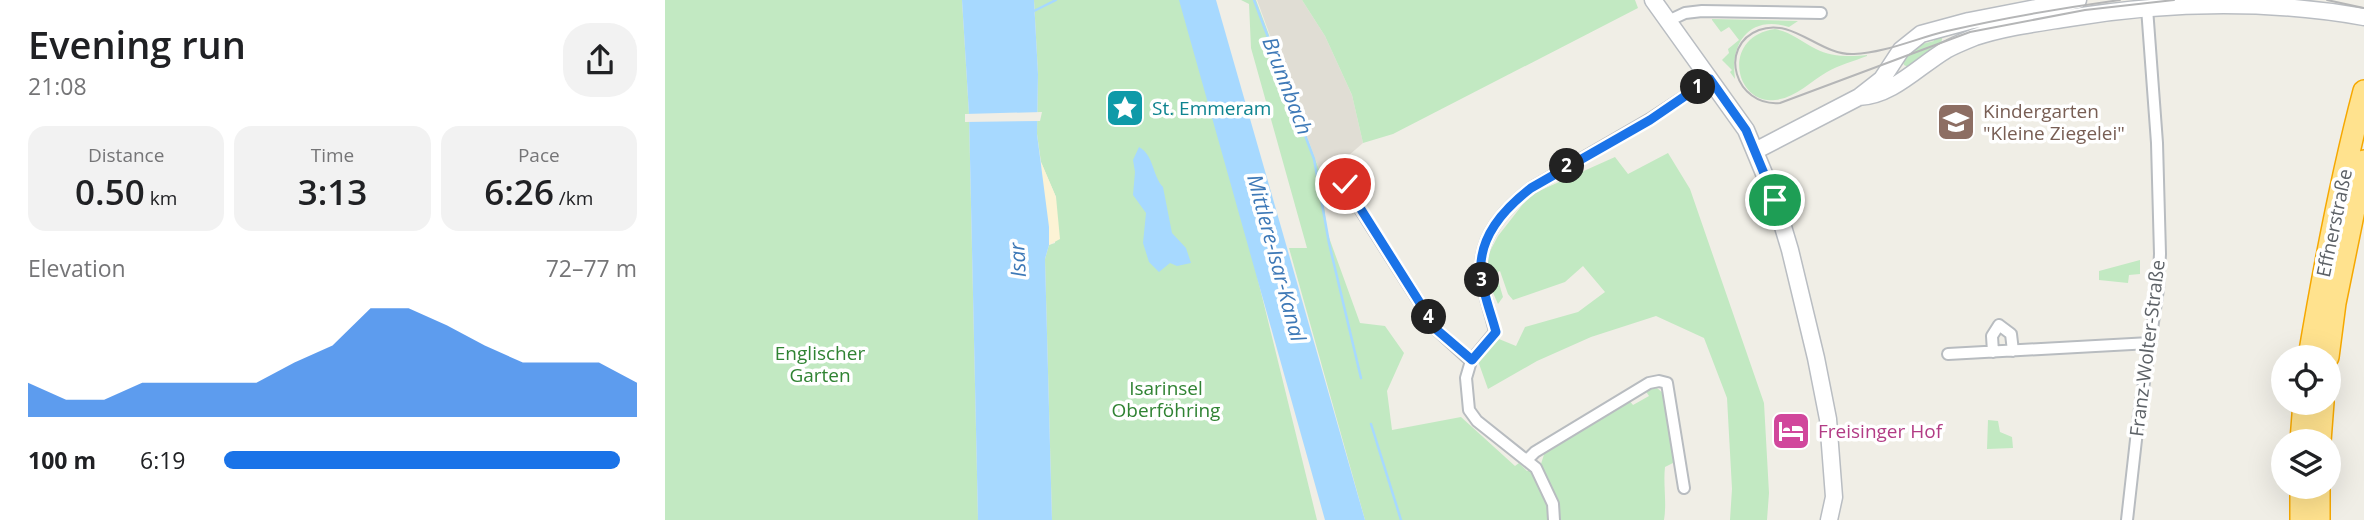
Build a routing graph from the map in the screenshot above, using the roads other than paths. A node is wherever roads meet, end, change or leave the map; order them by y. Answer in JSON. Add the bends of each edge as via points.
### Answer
{"nodes":[{"id":1,"x":1653,"y":0,"type":"edge"},
{"id":2,"x":2078,"y":0,"type":"edge"},
{"id":3,"x":2147,"y":8,"type":"junction"},
{"id":4,"x":1821,"y":13,"type":"dead end"},
{"id":5,"x":2364,"y":17,"type":"edge"},
{"id":6,"x":1668,"y":21,"type":"junction"},
{"id":7,"x":1897,"y":55,"type":"junction"},
{"id":8,"x":1919,"y":75,"type":"junction"},
{"id":9,"x":1710,"y":79,"type":"junction"},
{"id":10,"x":2364,"y":91,"type":"edge"},
{"id":11,"x":1859,"y":97,"type":"junction"},
{"id":12,"x":1755,"y":151,"type":"junction"},
{"id":13,"x":2364,"y":161,"type":"edge"},
{"id":14,"x":1334,"y":168,"type":"dead end"},
{"id":15,"x":2150,"y":344,"type":"junction"},
{"id":16,"x":2311,"y":345,"type":"edge"},
{"id":17,"x":2330,"y":345,"type":"edge"},
{"id":18,"x":2013,"y":351,"type":"junction"},
{"id":19,"x":1993,"y":352,"type":"junction"},
{"id":20,"x":1948,"y":355,"type":"dead end"},
{"id":21,"x":1472,"y":360,"type":"junction"},
{"id":22,"x":1527,"y":460,"type":"junction"},
{"id":23,"x":1683,"y":488,"type":"dead end"},
{"id":24,"x":2301,"y":499,"type":"edge"},
{"id":25,"x":2319,"y":499,"type":"edge"},
{"id":26,"x":1554,"y":520,"type":"edge"},
{"id":27,"x":1829,"y":520,"type":"edge"},
{"id":28,"x":2127,"y":520,"type":"edge"},
{"id":29,"x":2301,"y":520,"type":"edge"},
{"id":30,"x":2319,"y":520,"type":"edge"}],
"edges":[{"from":1,"to":6,"type":"main road"},
{"from":2,"to":7,"type":"main road","via":[[1929,30]]},
{"from":3,"to":5,"type":"main road","via":[[2268,3]]},
{"from":3,"to":8,"type":"main road","via":[[1980,36],[1949,49]]},
{"from":3,"to":15,"type":"street","name":"Franz-Wolter-Straße","via":[[2161,207],[2158,289]]},
{"from":4,"to":6,"type":"street","via":[[1702,11]]},
{"from":6,"to":9,"type":"main road"},
{"from":7,"to":8,"type":"main road","via":[[1901,69]]},
{"from":7,"to":11,"type":"main road","via":[[1882,79]]},
{"from":8,"to":11,"type":"main road","via":[[1872,96]]},
{"from":9,"to":12,"type":"main road"},
{"from":9,"to":21,"type":"street","via":[[1650,120],[1553,174],[1513,202],[1499,218],[1482,254],[1481,272],[1496,332]]},
{"from":10,"to":16,"type":"highway","name":"Effnerstraße"},
{"from":11,"to":12,"type":"main road"},
{"from":12,"to":27,"type":"main road","via":[[1784,225],[1816,358],[1833,471]]},
{"from":13,"to":17,"type":"highway","name":"Effnerstraße"},
{"from":14,"to":21,"type":"street","via":[[1437,330]]},
{"from":15,"to":18,"type":"street"},
{"from":15,"to":28,"type":"street","name":"Franz-Wolter-Straße"},
{"from":18,"to":19,"type":"street"},
{"from":18,"to":19,"type":"street","via":[[2011,334],[1999,325],[1992,336]]},
{"from":19,"to":20,"type":"street"},
{"from":21,"to":22,"type":"street","via":[[1466,378],[1469,410]]},
{"from":22,"to":23,"type":"street","via":[[1659,381],[1667,383]]},
{"from":22,"to":26,"type":"street","via":[[1536,468],[1553,504]]},
{"from":24,"to":29,"type":"highway"},
{"from":25,"to":30,"type":"highway"}]}
